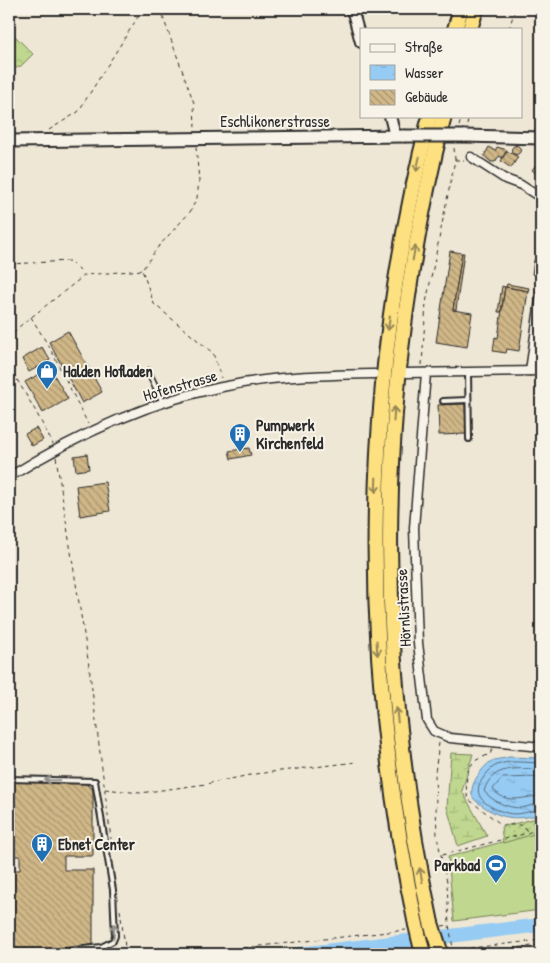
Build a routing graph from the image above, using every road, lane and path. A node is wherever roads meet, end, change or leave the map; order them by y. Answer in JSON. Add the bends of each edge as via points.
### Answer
{"nodes":[{"id":1,"x":143,"y":9,"type":"edge"},
{"id":2,"x":160,"y":9,"type":"edge"},
{"id":3,"x":352,"y":9,"type":"edge"},
{"id":4,"x":461,"y":9,"type":"edge"},
{"id":5,"x":476,"y":9,"type":"edge"},
{"id":6,"x":515,"y":9,"type":"edge"},
{"id":7,"x":455,"y":28,"type":"edge"},
{"id":8,"x":470,"y":28,"type":"edge"},
{"id":9,"x":509,"y":28,"type":"edge"},
{"id":10,"x":360,"y":38,"type":"edge"},
{"id":11,"x":391,"y":118,"type":"edge"},
{"id":12,"x":430,"y":118,"type":"edge"},
{"id":13,"x":444,"y":118,"type":"edge"},
{"id":14,"x":462,"y":118,"type":"edge"},
{"id":15,"x":460,"y":133,"type":"junction"},
{"id":16,"x":400,"y":136,"type":"junction"},
{"id":17,"x":195,"y":138,"type":"junction"},
{"id":18,"x":541,"y":138,"type":"edge"},
{"id":19,"x":36,"y":140,"type":"junction"},
{"id":20,"x":9,"y":141,"type":"edge"},
{"id":21,"x":454,"y":145,"type":"dead end"},
{"id":22,"x":471,"y":157,"type":"joint"},
{"id":23,"x":455,"y":160,"type":"junction"},
{"id":24,"x":541,"y":198,"type":"edge"},
{"id":25,"x":9,"y":264,"type":"edge"},
{"id":26,"x":142,"y":270,"type":"junction"},
{"id":27,"x":85,"y":275,"type":"junction"},
{"id":28,"x":541,"y":292,"type":"edge"},
{"id":29,"x":31,"y":318,"type":"junction"},
{"id":30,"x":9,"y":339,"type":"edge"},
{"id":31,"x":9,"y":366,"type":"edge"},
{"id":32,"x":148,"y":371,"type":"dead end"},
{"id":33,"x":530,"y":371,"type":"junction"},
{"id":34,"x":541,"y":371,"type":"edge"},
{"id":35,"x":468,"y":372,"type":"junction"},
{"id":36,"x":407,"y":373,"type":"dead end"},
{"id":37,"x":424,"y":373,"type":"junction"},
{"id":38,"x":374,"y":374,"type":"dead end"},
{"id":39,"x":15,"y":378,"type":"junction"},
{"id":40,"x":9,"y":382,"type":"edge"},
{"id":41,"x":222,"y":387,"type":"junction"},
{"id":42,"x":468,"y":400,"type":"junction"},
{"id":43,"x":443,"y":401,"type":"dead end"},
{"id":44,"x":163,"y":403,"type":"junction"},
{"id":45,"x":92,"y":431,"type":"junction"},
{"id":46,"x":469,"y":439,"type":"dead end"},
{"id":47,"x":55,"y":449,"type":"junction"},
{"id":48,"x":9,"y":477,"type":"edge"},
{"id":49,"x":440,"y":736,"type":"junction"},
{"id":50,"x":494,"y":743,"type":"junction"},
{"id":51,"x":541,"y":747,"type":"edge"},
{"id":52,"x":357,"y":762,"type":"dead end"},
{"id":53,"x":9,"y":779,"type":"edge"},
{"id":54,"x":105,"y":789,"type":"junction"},
{"id":55,"x":541,"y":826,"type":"edge"},
{"id":56,"x":528,"y":833,"type":"junction"},
{"id":57,"x":112,"y":847,"type":"dead end"},
{"id":58,"x":442,"y":855,"type":"junction"},
{"id":59,"x":120,"y":906,"type":"dead end"},
{"id":60,"x":410,"y":928,"type":"junction"},
{"id":61,"x":541,"y":940,"type":"edge"},
{"id":62,"x":541,"y":945,"type":"edge"},
{"id":63,"x":422,"y":951,"type":"edge"},
{"id":64,"x":444,"y":952,"type":"edge"},
{"id":65,"x":42,"y":954,"type":"edge"},
{"id":66,"x":126,"y":954,"type":"edge"},
{"id":67,"x":188,"y":954,"type":"edge"},
{"id":68,"x":454,"y":954,"type":"edge"},
{"id":69,"x":464,"y":954,"type":"edge"}],
"edges":[{"from":1,"to":19,"type":"path","via":[[78,112]]},
{"from":2,"to":17,"type":"path","via":[[194,103]]},
{"from":3,"to":10,"type":"street"},
{"from":4,"to":7,"type":"highway"},
{"from":5,"to":8,"type":"highway"},
{"from":6,"to":9,"type":"path"},
{"from":11,"to":16,"type":"street"},
{"from":12,"to":60,"type":"highway","one_way":true,"via":[[404,231],[391,313],[381,399],[375,521],[375,606],[382,709]]},
{"from":64,"to":13,"type":"highway","one_way":true,"bridge":true,"via":[[431,923],[413,832],[400,740],[391,639],[389,529],[392,435],[404,318],[419,226]]},
{"from":14,"to":15,"type":"path"},
{"from":15,"to":16,"type":"main road","name":"Eschlikonerstrasse","bridge":true},
{"from":15,"to":18,"type":"main road","name":"Eschlikonerstrasse"},
{"from":16,"to":17,"type":"main road","name":"Eschlikonerstrasse"},
{"from":17,"to":19,"type":"main road","name":"Eschlikonerstrasse"},
{"from":17,"to":26,"type":"path","via":[[197,198],[190,212]]},
{"from":19,"to":20,"type":"main road","name":"Eschlikonerstrasse"},
{"from":21,"to":23,"type":"path"},
{"from":22,"to":23,"type":"path"},
{"from":22,"to":24,"type":"street","via":[[505,180],[521,185]]},
{"from":23,"to":37,"type":"path","via":[[426,303]]},
{"from":25,"to":27,"type":"path","via":[[70,261]]},
{"from":26,"to":27,"type":"path"},
{"from":26,"to":41,"type":"path","via":[[154,304],[213,353]]},
{"from":27,"to":29,"type":"path"},
{"from":28,"to":33,"type":"street"},
{"from":29,"to":30,"type":"path"},
{"from":29,"to":45,"type":"path"},
{"from":31,"to":39,"type":"path"},
{"from":32,"to":44,"type":"lane"},
{"from":33,"to":34,"type":"street"},
{"from":33,"to":35,"type":"street"},
{"from":35,"to":37,"type":"street"},
{"from":35,"to":42,"type":"lane"},
{"from":36,"to":37,"type":"street"},
{"from":37,"to":49,"type":"street","name":"Hörnlistrasse","via":[[415,520],[415,587],[426,713],[430,726]]},
{"from":38,"to":41,"type":"street","name":"Hofenstrasse","via":[[304,376]]},
{"from":39,"to":40,"type":"path"},
{"from":39,"to":47,"type":"path"},
{"from":41,"to":44,"type":"street","name":"Hofenstrasse"},
{"from":42,"to":43,"type":"lane"},
{"from":42,"to":46,"type":"lane"},
{"from":44,"to":45,"type":"street","name":"Hofenstrasse"},
{"from":45,"to":47,"type":"street","name":"Hofenstrasse"},
{"from":47,"to":48,"type":"street","name":"Hofenstrasse"},
{"from":47,"to":54,"type":"path"},
{"from":49,"to":50,"type":"street"},
{"from":49,"to":58,"type":"path","via":[[434,791],[437,837]]},
{"from":50,"to":51,"type":"street"},
{"from":50,"to":56,"type":"path","via":[[490,754],[474,761],[468,773],[468,799],[502,825],[523,825]]},
{"from":52,"to":54,"type":"path","via":[[255,774],[140,793]]},
{"from":65,"to":53,"type":"lane","one_way":true,"via":[[101,947],[113,941],[115,936],[113,890],[95,781]]},
{"from":54,"to":57,"type":"path"},
{"from":55,"to":56,"type":"path"},
{"from":56,"to":58,"type":"path"},
{"from":58,"to":64,"type":"path","via":[[453,946]]},
{"from":59,"to":66,"type":"path"},
{"from":60,"to":63,"type":"highway","bridge":true},
{"from":60,"to":67,"type":"path"},
{"from":61,"to":64,"type":"path"},
{"from":62,"to":69,"type":"path"},
{"from":64,"to":68,"type":"path"}]}
